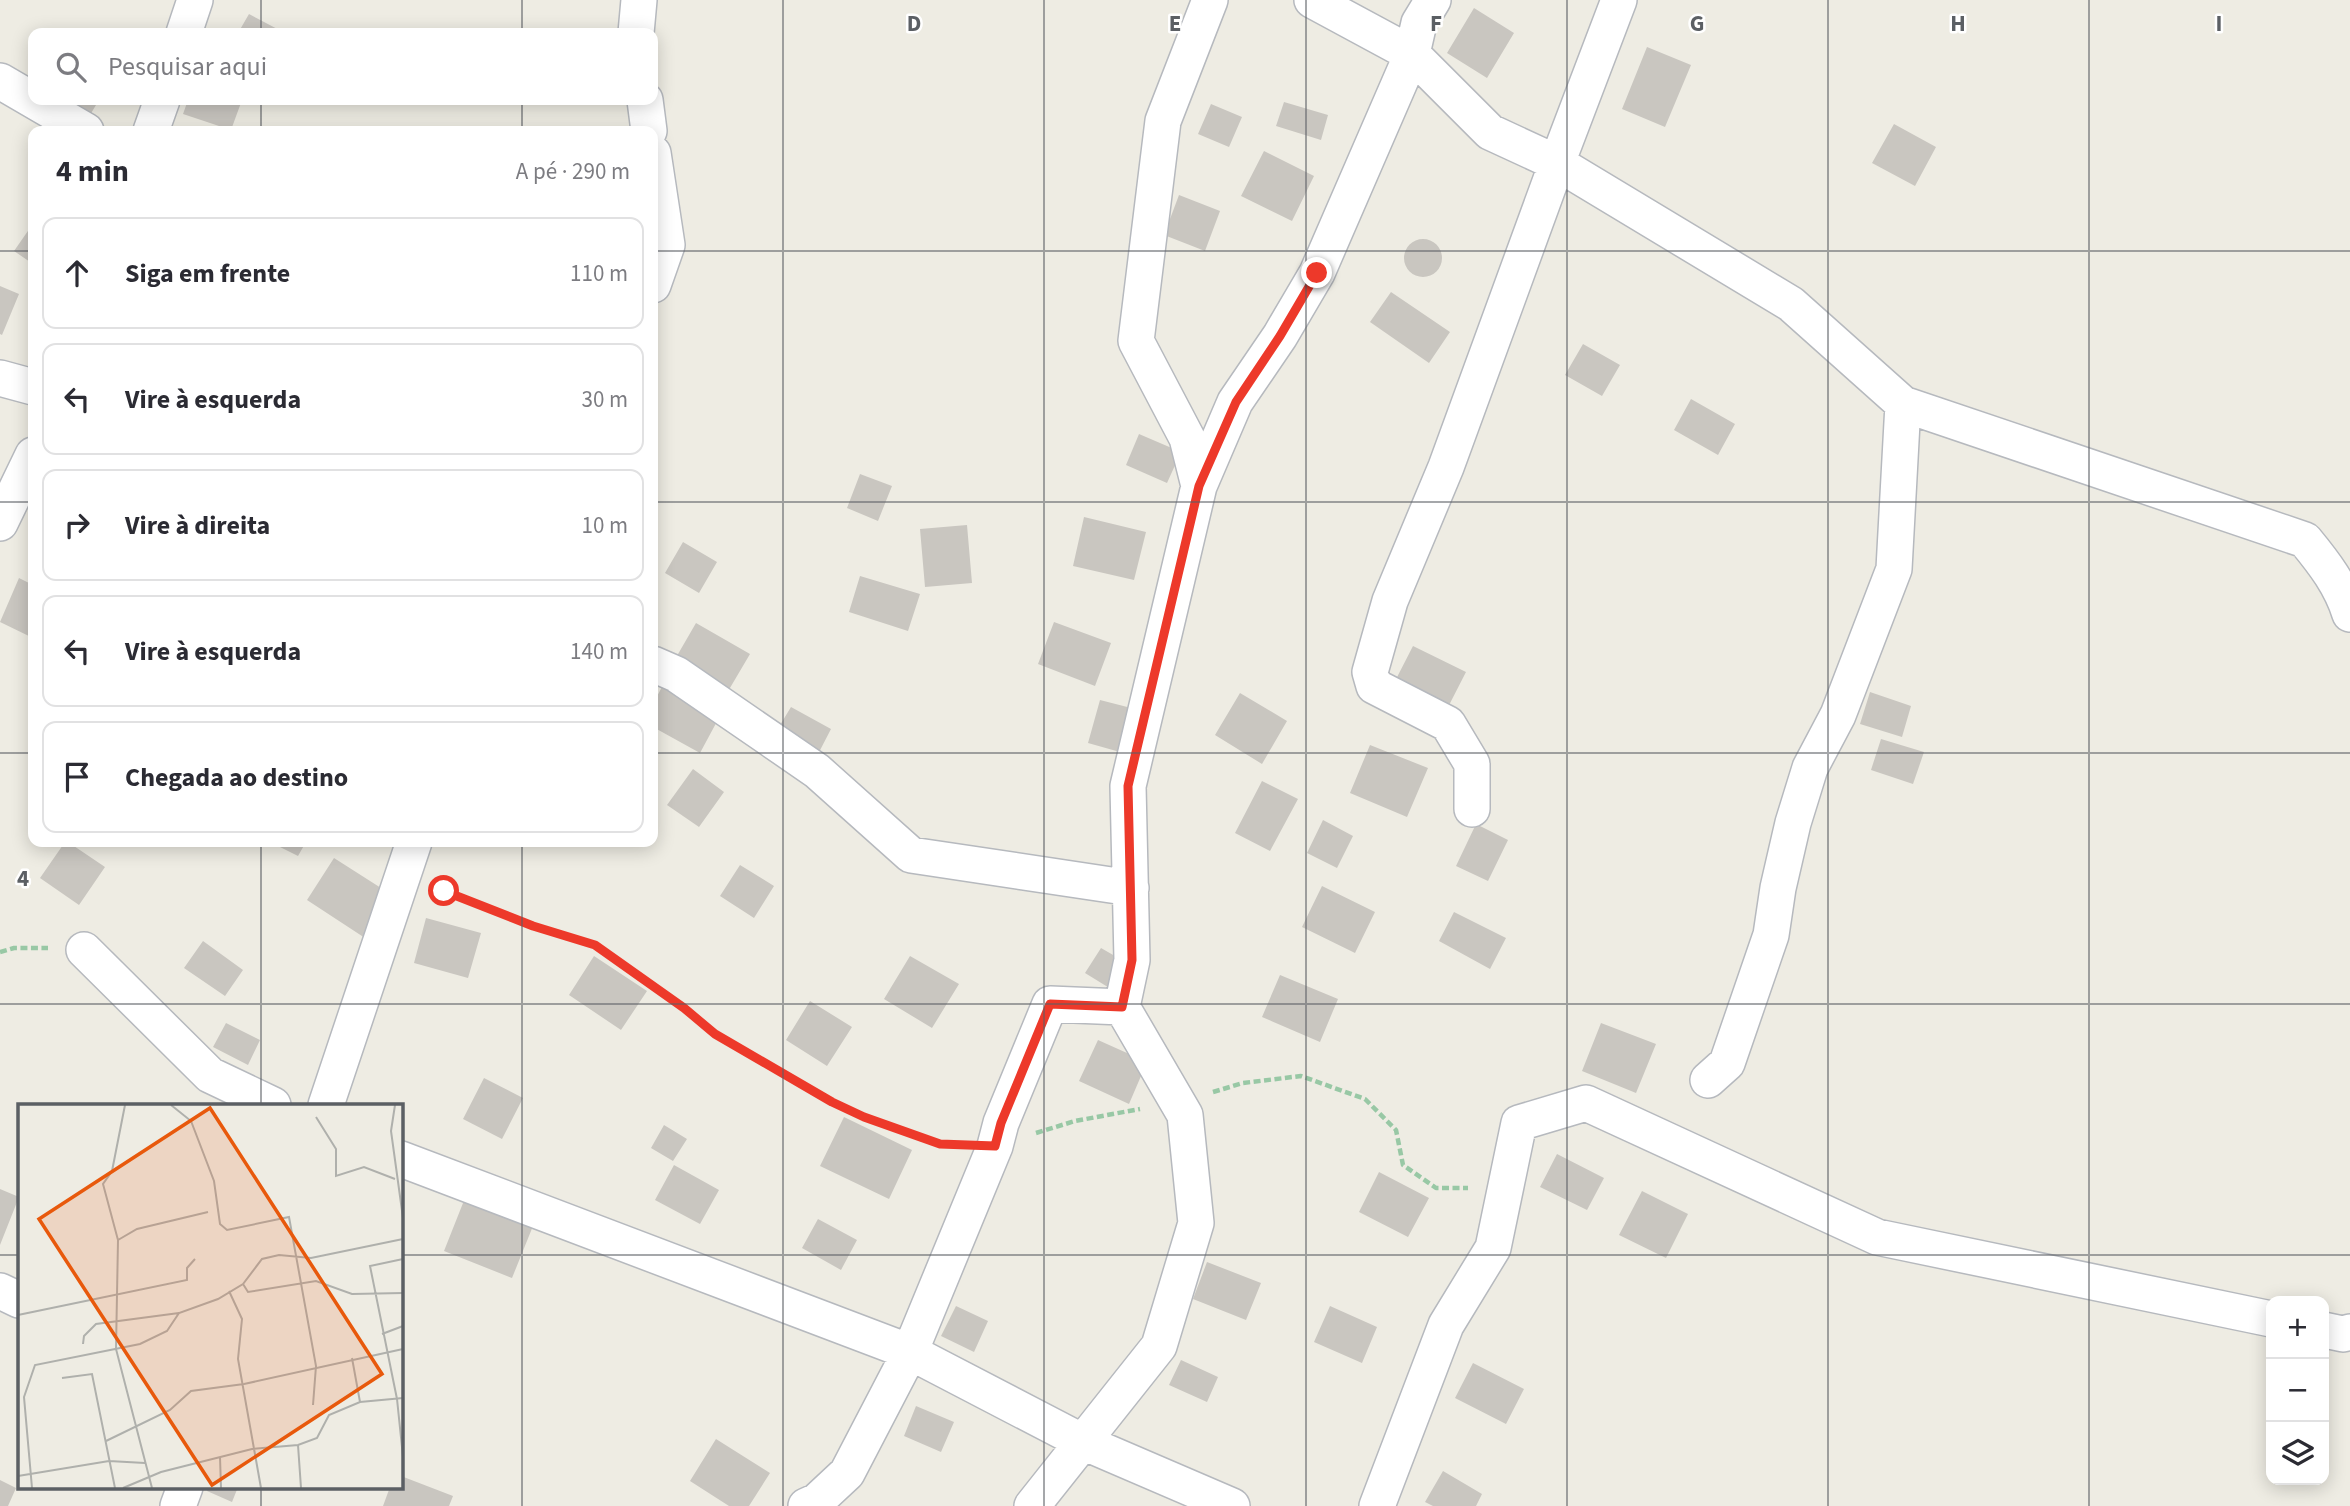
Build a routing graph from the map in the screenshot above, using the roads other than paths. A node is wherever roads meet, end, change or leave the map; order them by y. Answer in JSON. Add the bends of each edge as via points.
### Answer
{"nodes":[{"id":1,"x":195,"y":0,"type":"edge"},
{"id":2,"x":639,"y":0,"type":"edge"},
{"id":3,"x":1210,"y":0,"type":"edge"},
{"id":4,"x":1312,"y":0,"type":"edge"},
{"id":5,"x":1433,"y":0,"type":"edge"},
{"id":6,"x":1619,"y":0,"type":"edge"},
{"id":7,"x":186,"y":28,"type":"edge"},
{"id":8,"x":636,"y":28,"type":"edge"},
{"id":9,"x":1412,"y":54,"type":"junction"},
{"id":10,"x":0,"y":81,"type":"edge"},
{"id":11,"x":28,"y":97,"type":"edge"},
{"id":12,"x":41,"y":105,"type":"edge"},
{"id":13,"x":160,"y":105,"type":"edge"},
{"id":14,"x":646,"y":105,"type":"edge"},
{"id":15,"x":77,"y":126,"type":"edge"},
{"id":16,"x":153,"y":126,"type":"edge"},
{"id":17,"x":648,"y":126,"type":"edge"},
{"id":18,"x":1557,"y":163,"type":"junction"},
{"id":19,"x":658,"y":186,"type":"edge"},
{"id":20,"x":658,"y":271,"type":"edge"},
{"id":21,"x":0,"y":379,"type":"edge"},
{"id":22,"x":28,"y":386,"type":"edge"},
{"id":23,"x":1903,"y":404,"type":"junction"},
{"id":24,"x":28,"y":466,"type":"edge"},
{"id":25,"x":1199,"y":486,"type":"junction"},
{"id":26,"x":0,"y":523,"type":"edge"},
{"id":27,"x":2350,"y":614,"type":"edge"},
{"id":28,"x":658,"y":666,"type":"edge"},
{"id":29,"x":1472,"y":809,"type":"dead end"},
{"id":30,"x":412,"y":847,"type":"edge"},
{"id":31,"x":1131,"y":888,"type":"junction"},
{"id":32,"x":67,"y":948,"type":"road end"},
{"id":33,"x":1122,"y":1007,"type":"junction"},
{"id":34,"x":1708,"y":1080,"type":"dead end"},
{"id":35,"x":271,"y":1104,"type":"edge"},
{"id":36,"x":326,"y":1104,"type":"edge"},
{"id":37,"x":402,"y":1159,"type":"edge"},
{"id":38,"x":0,"y":1292,"type":"edge"},
{"id":39,"x":18,"y":1300,"type":"edge"},
{"id":40,"x":2266,"y":1318,"type":"edge"},
{"id":41,"x":2329,"y":1331,"type":"edge"},
{"id":42,"x":2350,"y":1332,"type":"edge"},
{"id":43,"x":910,"y":1352,"type":"junction"},
{"id":44,"x":1083,"y":1442,"type":"junction"},
{"id":45,"x":185,"y":1488,"type":"edge"},
{"id":46,"x":178,"y":1506,"type":"edge"},
{"id":47,"x":806,"y":1506,"type":"edge"},
{"id":48,"x":1032,"y":1506,"type":"edge"},
{"id":49,"x":1232,"y":1506,"type":"edge"},
{"id":50,"x":1377,"y":1506,"type":"edge"}],
"edges":[{"from":1,"to":7,"type":"street"},
{"from":2,"to":8,"type":"street"},
{"from":3,"to":25,"type":"street","via":[[1163,121],[1136,341],[1187,438]]},
{"from":4,"to":9,"type":"street"},
{"from":5,"to":9,"type":"street","via":[[1419,23]]},
{"from":6,"to":18,"type":"street"},
{"from":9,"to":18,"type":"street","via":[[1490,132]]},
{"from":9,"to":25,"type":"street","via":[[1317,273],[1236,402]]},
{"from":10,"to":11,"type":"street"},
{"from":12,"to":15,"type":"street"},
{"from":13,"to":16,"type":"street"},
{"from":14,"to":17,"type":"street"},
{"from":18,"to":23,"type":"street","via":[[1791,304]]},
{"from":18,"to":29,"type":"street","via":[[1446,467],[1390,601],[1370,672],[1374,686],[1448,724],[1472,764]]},
{"from":19,"to":20,"type":"street","via":[[667,245]]},
{"from":21,"to":22,"type":"street"},
{"from":23,"to":27,"type":"street","via":[[2305,540],[2332,573]]},
{"from":23,"to":34,"type":"street","via":[[1894,569],[1838,715],[1810,768],[1777,888],[1771,935],[1727,1063]]},
{"from":24,"to":26,"type":"street"},
{"from":25,"to":31,"type":"street","via":[[1128,786]]},
{"from":28,"to":31,"type":"street","via":[[817,771],[911,855]]},
{"from":30,"to":36,"type":"street"},
{"from":31,"to":33,"type":"street","via":[[1132,960]]},
{"from":32,"to":35,"type":"street","via":[[210,1075]]},
{"from":33,"to":43,"type":"street","via":[[1050,1004]]},
{"from":33,"to":44,"type":"street","via":[[1185,1115],[1196,1223],[1159,1346]]},
{"from":37,"to":43,"type":"street"},
{"from":38,"to":39,"type":"street"},
{"from":40,"to":50,"type":"street","via":[[1877,1237],[1586,1103],[1519,1123],[1493,1248],[1446,1325]]},
{"from":41,"to":42,"type":"street"},
{"from":43,"to":44,"type":"street"},
{"from":43,"to":47,"type":"street","via":[[847,1474]]},
{"from":44,"to":48,"type":"street"},
{"from":44,"to":49,"type":"street"},
{"from":45,"to":46,"type":"street"}]}
